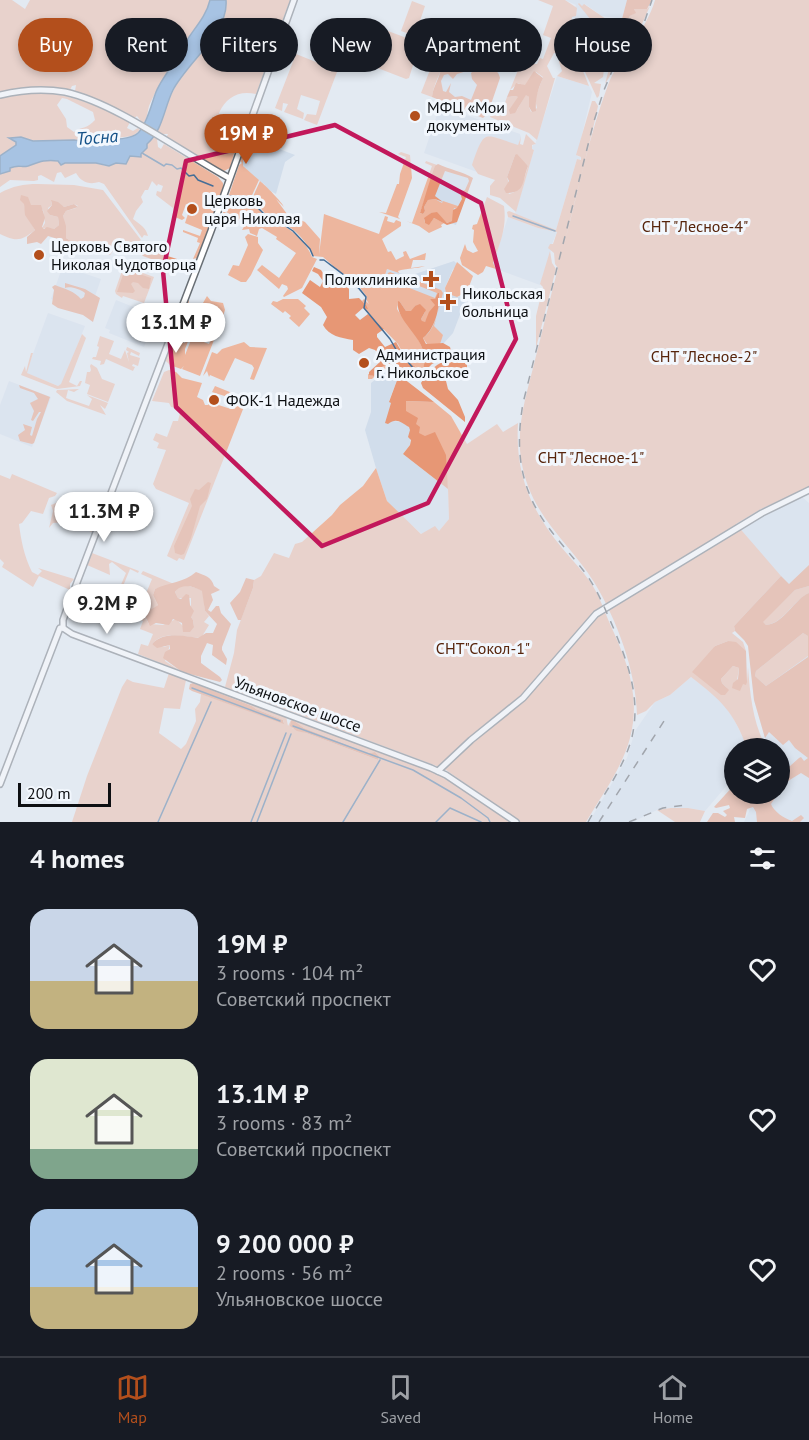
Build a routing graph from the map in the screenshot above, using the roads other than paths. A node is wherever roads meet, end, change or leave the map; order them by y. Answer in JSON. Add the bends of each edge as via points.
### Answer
{"nodes":[{"id":1,"x":294,"y":0,"type":"edge"},
{"id":2,"x":0,"y":95,"type":"edge"},
{"id":3,"x":229,"y":178,"type":"junction"},
{"id":4,"x":809,"y":490,"type":"edge"},
{"id":5,"x":63,"y":628,"type":"junction"},
{"id":6,"x":438,"y":771,"type":"junction"},
{"id":7,"x":0,"y":784,"type":"edge"},
{"id":8,"x":516,"y":822,"type":"edge"}],
"edges":[{"from":1,"to":3,"type":"main road"},
{"from":2,"to":3,"type":"main road","via":[[36,90],[66,93],[98,104]]},
{"from":3,"to":5,"type":"main road","via":[[68,605]]},
{"from":4,"to":6,"type":"main road","via":[[762,513],[596,614],[523,698]]},
{"from":5,"to":6,"type":"main road","name":"Ульяновское шоссе"},
{"from":5,"to":7,"type":"main road"},
{"from":6,"to":8,"type":"main road","name":"Ульяновское шоссе"}]}
